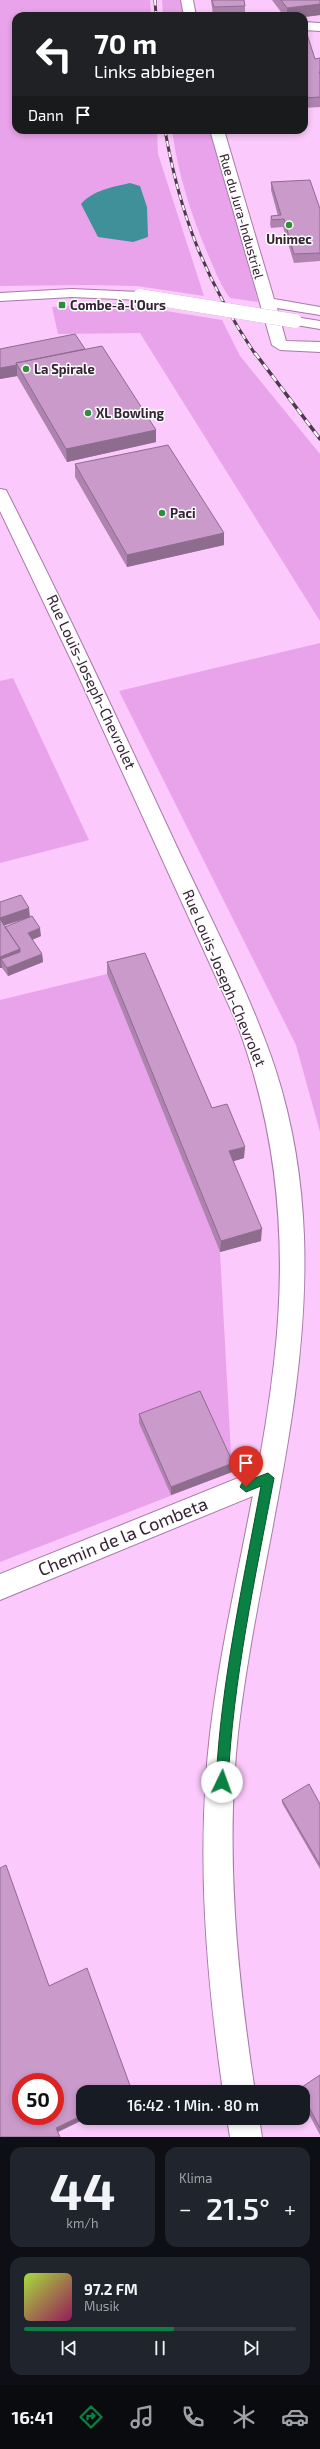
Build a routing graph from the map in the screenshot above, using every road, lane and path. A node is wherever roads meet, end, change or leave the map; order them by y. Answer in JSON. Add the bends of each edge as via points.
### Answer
{"nodes":[{"id":1,"x":187,"y":0,"type":"edge"},
{"id":2,"x":189,"y":12,"type":"edge"},
{"id":3,"x":308,"y":26,"type":"edge"},
{"id":4,"x":320,"y":27,"type":"edge"},
{"id":5,"x":218,"y":134,"type":"edge"},
{"id":6,"x":0,"y":297,"type":"edge"},
{"id":7,"x":267,"y":302,"type":"junction"},
{"id":8,"x":320,"y":311,"type":"edge"},
{"id":9,"x":320,"y":325,"type":"edge"},
{"id":10,"x":320,"y":347,"type":"edge"},
{"id":11,"x":0,"y":494,"type":"edge"},
{"id":12,"x":268,"y":1478,"type":"junction"},
{"id":13,"x":0,"y":1587,"type":"edge"},
{"id":14,"x":238,"y":2085,"type":"edge"},
{"id":15,"x":244,"y":2125,"type":"edge"},
{"id":16,"x":246,"y":2137,"type":"edge"}],
"edges":[{"from":1,"to":2,"type":"main road"},
{"from":3,"to":4,"type":"main road"},
{"from":5,"to":7,"type":"main road","name":"Rue du Jura-Industriel"},
{"from":6,"to":9,"type":"main road","bridge":true,"via":[[72,293],[140,296]]},
{"from":7,"to":8,"type":"main road"},
{"from":7,"to":10,"type":"main road","name":"Rue du Jura-Industriel","via":[[280,345]]},
{"from":11,"to":12,"type":"main road","name":"Rue Louis-Joseph-Chevrolet","via":[[68,633],[232,988],[258,1049],[271,1091],[282,1138],[289,1189],[293,1294],[286,1368]]},
{"from":12,"to":13,"type":"main road","name":"Chemin de la Combeta"},
{"from":12,"to":14,"type":"main road","name":"Rue Louis-Joseph-Chevrolet","via":[[237,1646],[224,1736],[219,1829],[218,1899],[222,1962]]},
{"from":15,"to":16,"type":"main road"}]}
